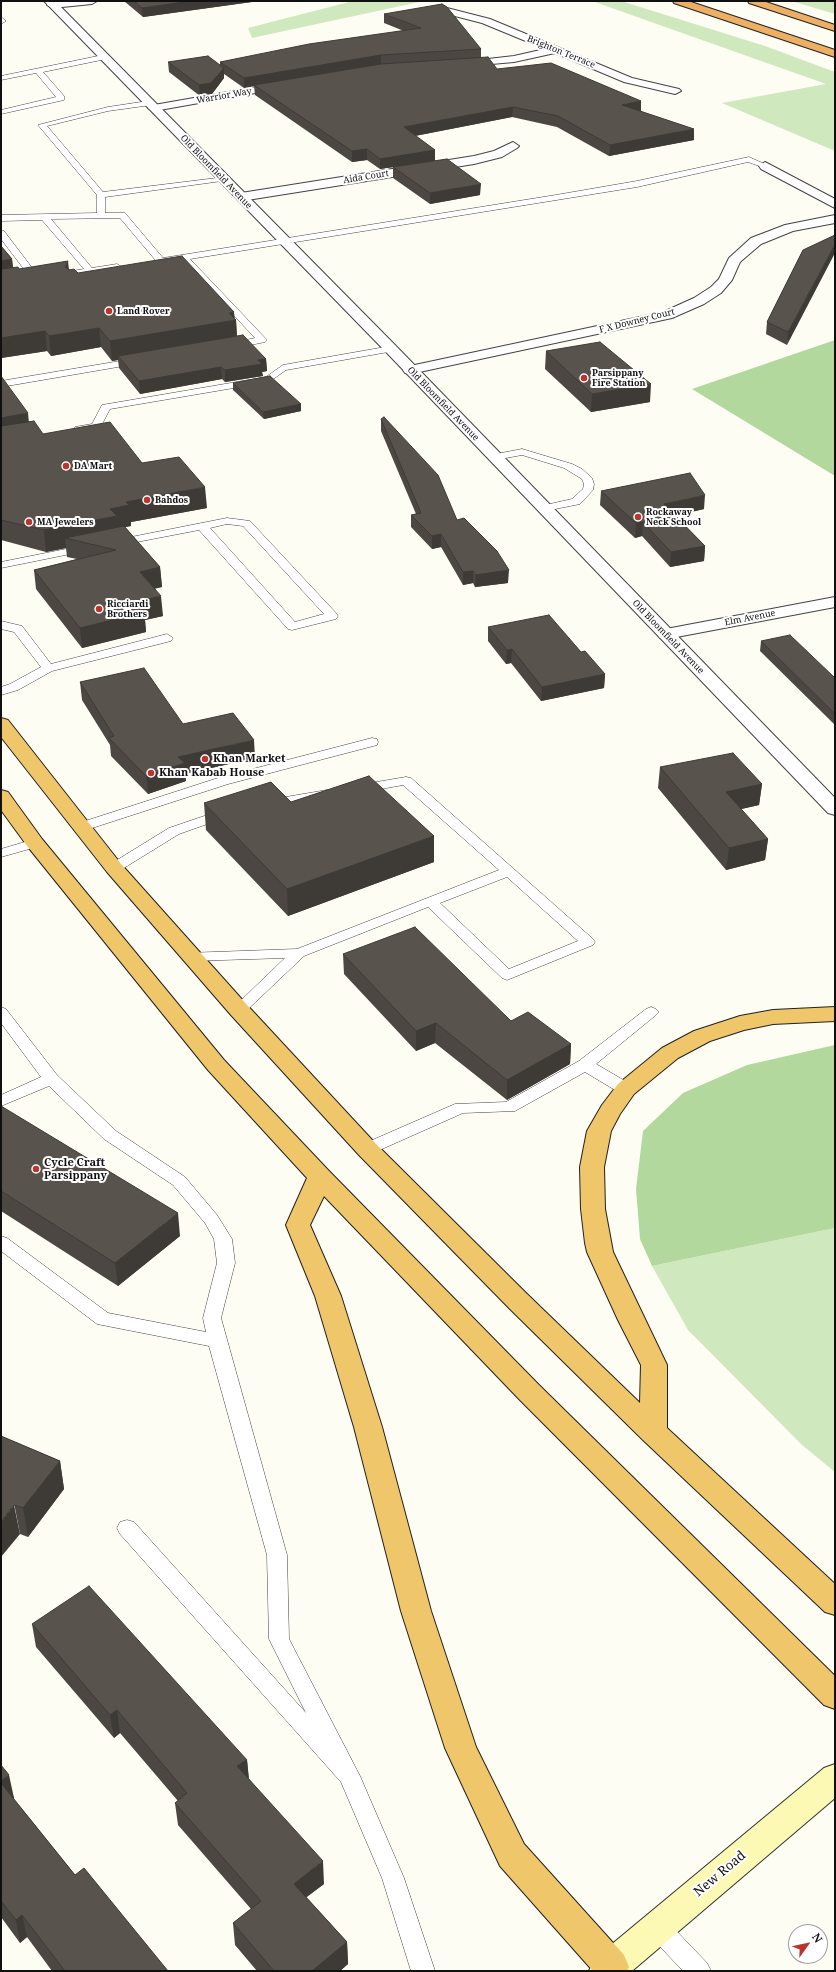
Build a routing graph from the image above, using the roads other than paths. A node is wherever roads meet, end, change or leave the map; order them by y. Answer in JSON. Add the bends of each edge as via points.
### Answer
{"nodes":[{"id":1,"x":92,"y":1,"type":"edge"},
{"id":2,"x":678,"y":1,"type":"edge"},
{"id":3,"x":753,"y":1,"type":"edge"},
{"id":4,"x":51,"y":3,"type":"edge"},
{"id":5,"x":446,"y":11,"type":"edge"},
{"id":6,"x":835,"y":28,"type":"edge"},
{"id":7,"x":555,"y":50,"type":"junction"},
{"id":8,"x":835,"y":54,"type":"edge"},
{"id":9,"x":103,"y":57,"type":"junction"},
{"id":10,"x":452,"y":65,"type":"edge"},
{"id":11,"x":38,"y":71,"type":"junction"},
{"id":12,"x":1,"y":78,"type":"edge"},
{"id":13,"x":298,"y":83,"type":"edge"},
{"id":14,"x":675,"y":91,"type":"dead end"},
{"id":15,"x":151,"y":106,"type":"junction"},
{"id":16,"x":1,"y":112,"type":"edge"},
{"id":17,"x":513,"y":146,"type":"dead end"},
{"id":18,"x":765,"y":166,"type":"joint"},
{"id":19,"x":222,"y":179,"type":"junction"},
{"id":20,"x":101,"y":195,"type":"junction"},
{"id":21,"x":241,"y":197,"type":"junction"},
{"id":22,"x":835,"y":204,"type":"edge"},
{"id":23,"x":101,"y":216,"type":"junction"},
{"id":24,"x":44,"y":217,"type":"junction"},
{"id":25,"x":1,"y":218,"type":"edge"},
{"id":26,"x":835,"y":219,"type":"edge"},
{"id":27,"x":1,"y":233,"type":"edge"},
{"id":28,"x":4,"y":242,"type":"edge"},
{"id":29,"x":284,"y":242,"type":"junction"},
{"id":30,"x":184,"y":257,"type":"junction"},
{"id":31,"x":160,"y":260,"type":"junction"},
{"id":32,"x":149,"y":262,"type":"edge"},
{"id":33,"x":128,"y":265,"type":"edge"},
{"id":34,"x":90,"y":271,"type":"junction"},
{"id":35,"x":122,"y":274,"type":"edge"},
{"id":36,"x":36,"y":279,"type":"junction"},
{"id":37,"x":22,"y":281,"type":"edge"},
{"id":38,"x":87,"y":281,"type":"edge"},
{"id":39,"x":224,"y":347,"type":"edge"},
{"id":40,"x":391,"y":349,"type":"junction"},
{"id":41,"x":147,"y":360,"type":"edge"},
{"id":42,"x":410,"y":370,"type":"junction"},
{"id":43,"x":1,"y":384,"type":"edge"},
{"id":44,"x":67,"y":431,"type":"edge"},
{"id":45,"x":495,"y":457,"type":"junction"},
{"id":46,"x":545,"y":508,"type":"junction"},
{"id":47,"x":202,"y":526,"type":"junction"},
{"id":48,"x":1,"y":565,"type":"edge"},
{"id":49,"x":835,"y":602,"type":"edge"},
{"id":50,"x":1,"y":625,"type":"edge"},
{"id":51,"x":666,"y":634,"type":"junction"},
{"id":52,"x":167,"y":638,"type":"dead end"},
{"id":53,"x":48,"y":668,"type":"junction"},
{"id":54,"x":1,"y":691,"type":"edge"},
{"id":55,"x":1,"y":724,"type":"edge"},
{"id":56,"x":372,"y":742,"type":"dead end"},
{"id":57,"x":1,"y":796,"type":"edge"},
{"id":58,"x":255,"y":806,"type":"edge"},
{"id":59,"x":835,"y":809,"type":"edge"},
{"id":60,"x":240,"y":810,"type":"edge"},
{"id":61,"x":81,"y":827,"type":"junction"},
{"id":62,"x":35,"y":843,"type":"junction"},
{"id":63,"x":1,"y":853,"type":"edge"},
{"id":64,"x":114,"y":868,"type":"junction"},
{"id":65,"x":509,"y":871,"type":"junction"},
{"id":66,"x":430,"y":902,"type":"junction"},
{"id":67,"x":299,"y":953,"type":"junction"},
{"id":68,"x":191,"y":956,"type":"junction"},
{"id":69,"x":239,"y":1010,"type":"junction"},
{"id":70,"x":1,"y":1012,"type":"edge"},
{"id":71,"x":651,"y":1012,"type":"dead end"},
{"id":72,"x":835,"y":1014,"type":"edge"},
{"id":73,"x":586,"y":1065,"type":"junction"},
{"id":74,"x":51,"y":1079,"type":"junction"},
{"id":75,"x":626,"y":1089,"type":"junction"},
{"id":76,"x":1,"y":1101,"type":"edge"},
{"id":77,"x":367,"y":1149,"type":"junction"},
{"id":78,"x":320,"y":1177,"type":"junction"},
{"id":79,"x":1,"y":1242,"type":"edge"},
{"id":80,"x":217,"y":1341,"type":"junction"},
{"id":81,"x":653,"y":1432,"type":"junction"},
{"id":82,"x":127,"y":1528,"type":"dead end"},
{"id":83,"x":835,"y":1603,"type":"edge"},
{"id":84,"x":835,"y":1696,"type":"edge"},
{"id":85,"x":349,"y":1776,"type":"junction"},
{"id":86,"x":835,"y":1778,"type":"edge"},
{"id":87,"x":657,"y":1927,"type":"junction"},
{"id":88,"x":609,"y":1969,"type":"edge"},
{"id":89,"x":423,"y":1971,"type":"edge"},
{"id":90,"x":698,"y":1971,"type":"edge"}],
"edges":[{"from":1,"to":4,"type":"street"},
{"from":2,"to":8,"type":"highway"},
{"from":3,"to":6,"type":"highway"},
{"from":4,"to":9,"type":"street","name":"Old Bloomfield Avenue"},
{"from":5,"to":7,"type":"street","name":"Brighton Terrace","via":[[486,21]]},
{"from":7,"to":10,"type":"street","via":[[494,62]]},
{"from":7,"to":14,"type":"street","name":"Brighton Terrace","via":[[628,80]]},
{"from":9,"to":11,"type":"lane"},
{"from":9,"to":15,"type":"street","name":"Old Bloomfield Avenue"},
{"from":11,"to":12,"type":"lane"},
{"from":11,"to":16,"type":"lane","via":[[61,98]]},
{"from":13,"to":15,"type":"street","name":"Warrior Way"},
{"from":15,"to":19,"type":"street","name":"Old Bloomfield Avenue"},
{"from":15,"to":20,"type":"lane","via":[[108,109],[42,125]]},
{"from":17,"to":21,"type":"street","name":"Aida Court","via":[[498,154],[474,160]]},
{"from":18,"to":22,"type":"street"},
{"from":18,"to":29,"type":"lane","via":[[749,159],[637,184]]},
{"from":19,"to":20,"type":"lane"},
{"from":19,"to":21,"type":"street","name":"Old Bloomfield Avenue"},
{"from":20,"to":23,"type":"lane"},
{"from":21,"to":29,"type":"street","name":"Old Bloomfield Avenue"},
{"from":23,"to":24,"type":"lane"},
{"from":23,"to":31,"type":"lane","via":[[122,215]]},
{"from":24,"to":25,"type":"lane"},
{"from":24,"to":34,"type":"lane"},
{"from":26,"to":42,"type":"street","name":"F X Downey Court","via":[[790,228],[756,241],[734,261],[716,290],[700,301],[667,315]]},
{"from":27,"to":28,"type":"lane"},
{"from":28,"to":36,"type":"lane"},
{"from":29,"to":30,"type":"lane"},
{"from":29,"to":40,"type":"street","name":"Old Bloomfield Avenue"},
{"from":30,"to":31,"type":"lane"},
{"from":30,"to":39,"type":"lane","via":[[262,340]]},
{"from":31,"to":32,"type":"lane"},
{"from":33,"to":34,"type":"lane"},
{"from":34,"to":36,"type":"lane"},
{"from":35,"to":38,"type":"lane"},
{"from":36,"to":37,"type":"lane"},
{"from":40,"to":42,"type":"street","name":"Old Bloomfield Avenue"},
{"from":40,"to":44,"type":"lane","via":[[283,368],[269,379],[106,407],[96,426]]},
{"from":41,"to":43,"type":"lane"},
{"from":42,"to":45,"type":"street","name":"Old Bloomfield Avenue"},
{"from":45,"to":46,"type":"street","name":"Old Bloomfield Avenue"},
{"from":45,"to":46,"type":"lane","via":[[522,452],[568,466],[578,471],[590,484],[588,490],[576,502]]},
{"from":46,"to":51,"type":"street","name":"Old Bloomfield Avenue"},
{"from":47,"to":47,"type":"lane","via":[[226,521],[246,523],[332,616],[292,626]]},
{"from":47,"to":48,"type":"lane"},
{"from":49,"to":51,"type":"street","name":"Elm Avenue"},
{"from":50,"to":53,"type":"lane","via":[[18,629]]},
{"from":51,"to":59,"type":"street","name":"Old Bloomfield Avenue"},
{"from":52,"to":53,"type":"lane"},
{"from":53,"to":54,"type":"lane","via":[[14,687]]},
{"from":55,"to":61,"type":"highway"},
{"from":56,"to":61,"type":"lane","via":[[223,781]]},
{"from":57,"to":62,"type":"highway"},
{"from":58,"to":65,"type":"lane","via":[[406,781]]},
{"from":60,"to":64,"type":"lane","via":[[174,831]]},
{"from":61,"to":64,"type":"highway"},
{"from":62,"to":63,"type":"lane"},
{"from":62,"to":78,"type":"highway","via":[[216,1065]]},
{"from":64,"to":68,"type":"highway"},
{"from":65,"to":66,"type":"lane"},
{"from":65,"to":66,"type":"lane","via":[[588,942],[507,975]]},
{"from":66,"to":67,"type":"lane"},
{"from":67,"to":68,"type":"lane"},
{"from":67,"to":69,"type":"lane"},
{"from":68,"to":69,"type":"highway"},
{"from":69,"to":77,"type":"highway"},
{"from":70,"to":74,"type":"lane"},
{"from":71,"to":73,"type":"lane"},
{"from":72,"to":75,"type":"highway","via":[[773,1017],[740,1023],[702,1036],[670,1053]]},
{"from":73,"to":75,"type":"lane"},
{"from":73,"to":77,"type":"lane","via":[[509,1107],[461,1108]]},
{"from":74,"to":76,"type":"lane"},
{"from":74,"to":80,"type":"lane","via":[[110,1135],[179,1181],[211,1218],[223,1240],[226,1263],[212,1318]]},
{"from":75,"to":81,"type":"highway","via":[[599,1131],[592,1167],[593,1209],[600,1252],[654,1365]]},
{"from":77,"to":81,"type":"highway"},
{"from":78,"to":84,"type":"highway","via":[[529,1392]]},
{"from":78,"to":88,"type":"highway","via":[[298,1225],[328,1296],[368,1427],[416,1610],[461,1748],[512,1855]]},
{"from":79,"to":80,"type":"lane","via":[[103,1319]]},
{"from":80,"to":85,"type":"lane","via":[[277,1555],[279,1639]]},
{"from":81,"to":83,"type":"highway"},
{"from":82,"to":85,"type":"lane"},
{"from":85,"to":89,"type":"lane","via":[[393,1878]]},
{"from":86,"to":87,"type":"main road","name":"New Road"},
{"from":87,"to":88,"type":"main road","name":"New Road"},
{"from":87,"to":90,"type":"lane"}]}
